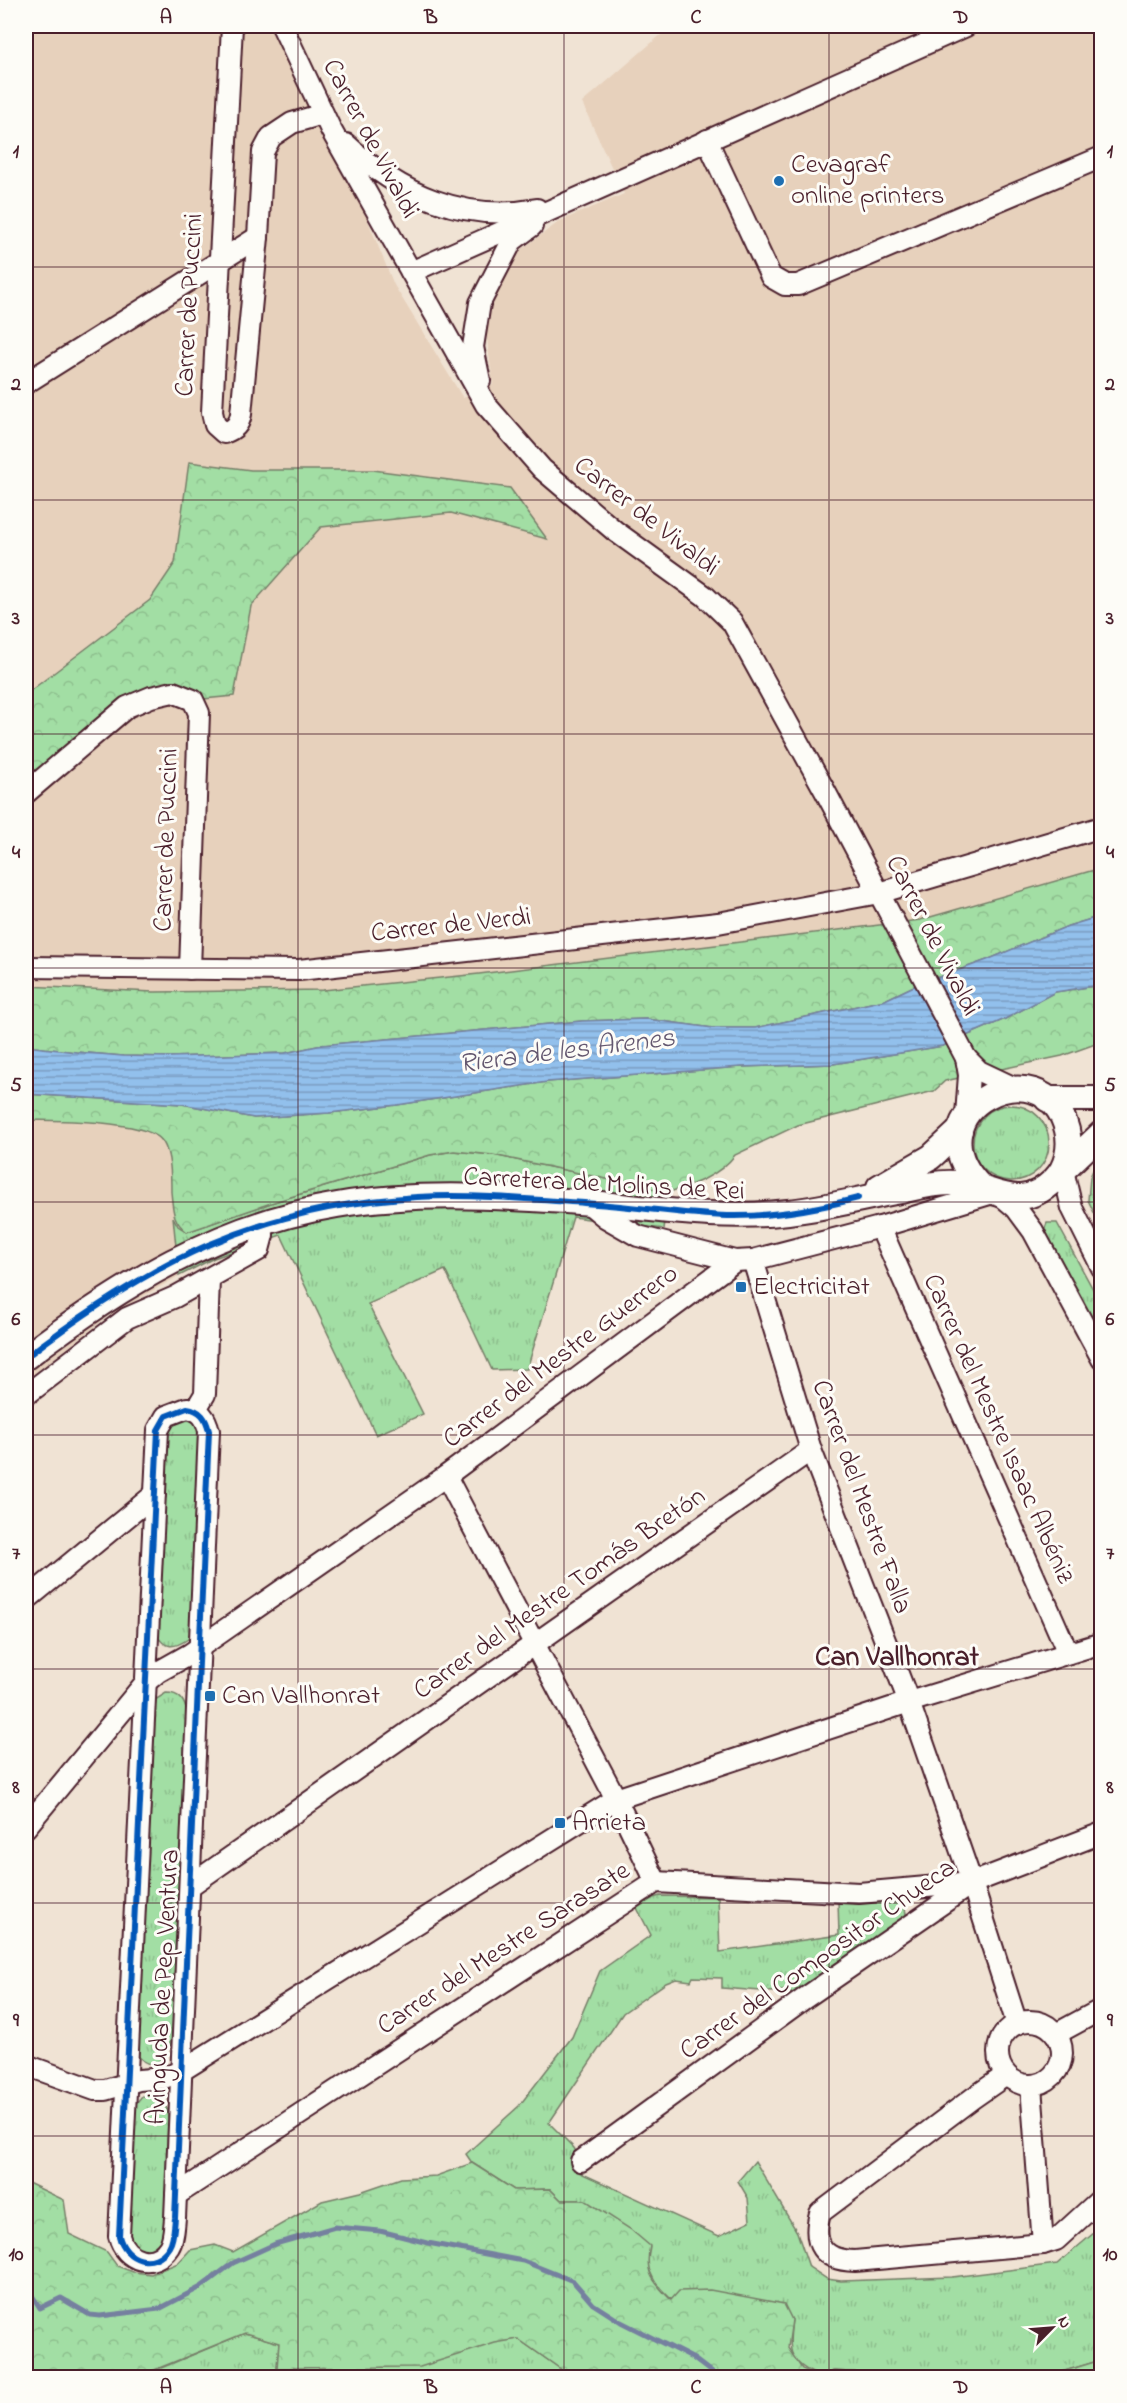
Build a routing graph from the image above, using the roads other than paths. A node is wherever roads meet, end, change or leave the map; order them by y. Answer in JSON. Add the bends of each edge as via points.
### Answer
{"nodes":[{"id":1,"x":232,"y":26,"type":"edge"},
{"id":2,"x":282,"y":26,"type":"edge"},
{"id":3,"x":966,"y":26,"type":"edge"},
{"id":4,"x":327,"y":122,"type":"junction"},
{"id":5,"x":707,"y":140,"type":"junction"},
{"id":6,"x":1101,"y":157,"type":"edge"},
{"id":7,"x":566,"y":202,"type":"junction"},
{"id":8,"x":258,"y":237,"type":"junction"},
{"id":9,"x":219,"y":261,"type":"junction"},
{"id":10,"x":411,"y":272,"type":"junction"},
{"id":11,"x":26,"y":383,"type":"edge"},
{"id":12,"x":486,"y":405,"type":"junction"},
{"id":13,"x":26,"y":793,"type":"edge"},
{"id":14,"x":1101,"y":827,"type":"edge"},
{"id":15,"x":879,"y":893,"type":"junction"},
{"id":16,"x":26,"y":967,"type":"edge"},
{"id":17,"x":190,"y":969,"type":"junction"},
{"id":18,"x":966,"y":1058,"type":"junction"},
{"id":19,"x":1015,"y":1088,"type":"junction"},
{"id":20,"x":1047,"y":1099,"type":"junction"},
{"id":21,"x":1101,"y":1099,"type":"edge"},
{"id":22,"x":963,"y":1123,"type":"junction"},
{"id":23,"x":1101,"y":1133,"type":"edge"},
{"id":24,"x":1101,"y":1141,"type":"edge"},
{"id":25,"x":1071,"y":1162,"type":"junction"},
{"id":26,"x":992,"y":1192,"type":"junction"},
{"id":27,"x":858,"y":1198,"type":"junction"},
{"id":28,"x":588,"y":1203,"type":"junction"},
{"id":29,"x":262,"y":1224,"type":"junction"},
{"id":30,"x":880,"y":1227,"type":"junction"},
{"id":31,"x":744,"y":1261,"type":"junction"},
{"id":32,"x":1101,"y":1268,"type":"edge"},
{"id":33,"x":208,"y":1279,"type":"junction"},
{"id":34,"x":26,"y":1357,"type":"edge"},
{"id":35,"x":1101,"y":1359,"type":"edge"},
{"id":36,"x":26,"y":1395,"type":"edge"},
{"id":37,"x":196,"y":1409,"type":"junction"},
{"id":38,"x":811,"y":1449,"type":"junction"},
{"id":39,"x":447,"y":1476,"type":"junction"},
{"id":40,"x":155,"y":1494,"type":"junction"},
{"id":41,"x":26,"y":1600,"type":"edge"},
{"id":42,"x":1101,"y":1643,"type":"edge"},
{"id":43,"x":535,"y":1644,"type":"junction"},
{"id":44,"x":199,"y":1647,"type":"junction"},
{"id":45,"x":1068,"y":1653,"type":"junction"},
{"id":46,"x":146,"y":1682,"type":"junction"},
{"id":47,"x":909,"y":1702,"type":"junction"},
{"id":48,"x":616,"y":1799,"type":"junction"},
{"id":49,"x":26,"y":1827,"type":"edge"},
{"id":50,"x":1101,"y":1833,"type":"edge"},
{"id":51,"x":656,"y":1882,"type":"junction"},
{"id":52,"x":972,"y":1883,"type":"junction"},
{"id":53,"x":190,"y":1885,"type":"junction"},
{"id":54,"x":1101,"y":2010,"type":"edge"},
{"id":55,"x":1017,"y":2024,"type":"junction"},
{"id":56,"x":1056,"y":2034,"type":"junction"},
{"id":57,"x":26,"y":2065,"type":"edge"},
{"id":58,"x":181,"y":2071,"type":"junction"},
{"id":59,"x":1006,"y":2075,"type":"junction"},
{"id":60,"x":126,"y":2084,"type":"junction"},
{"id":61,"x":1031,"y":2086,"type":"junction"},
{"id":62,"x":581,"y":2161,"type":"dead end"},
{"id":63,"x":176,"y":2195,"type":"junction"},
{"id":64,"x":1101,"y":2198,"type":"edge"},
{"id":65,"x":1043,"y":2244,"type":"junction"}],
"edges":[{"from":1,"to":9,"type":"street","name":"Carrer de Puccini"},
{"from":2,"to":4,"type":"street","name":"Carrer de Vivaldi"},
{"from":3,"to":5,"type":"street"},
{"from":4,"to":7,"type":"street","via":[[364,161],[427,198],[458,209],[523,211]]},
{"from":4,"to":8,"type":"street","name":"Carrer de Puccini","via":[[292,123],[271,137],[263,152]]},
{"from":4,"to":10,"type":"street","name":"Carrer de Vivaldi"},
{"from":5,"to":6,"type":"street","via":[[771,277],[785,285],[798,285]]},
{"from":5,"to":7,"type":"street"},
{"from":7,"to":10,"type":"street"},
{"from":7,"to":12,"type":"street","via":[[512,241],[480,303],[473,347]]},
{"from":8,"to":9,"type":"street"},
{"from":8,"to":9,"type":"street","name":"Carrer de Puccini","via":[[241,414],[234,429],[224,433],[215,425],[212,412]]},
{"from":9,"to":11,"type":"street"},
{"from":10,"to":12,"type":"street","name":"Carrer de Vivaldi"},
{"from":12,"to":15,"type":"street","name":"Carrer de Vivaldi","via":[[542,469],[615,531],[705,596],[732,622]]},
{"from":13,"to":17,"type":"street","name":"Carrer de Puccini","via":[[127,707],[174,692],[193,700],[199,712]]},
{"from":14,"to":15,"type":"street","name":"Carrer de Verdi"},
{"from":15,"to":17,"type":"street","name":"Carrer de Verdi","via":[[718,923],[330,967]]},
{"from":15,"to":18,"type":"street","name":"Carrer de Vivaldi"},
{"from":16,"to":17,"type":"street","name":"Carrer de Verdi"},
{"from":18,"to":19,"type":"street","name":"Carrer de Vivaldi","via":[[979,1071]]},
{"from":18,"to":22,"type":"street","name":"Carrer de Vivaldi","via":[[969,1076]]},
{"from":19,"to":20,"type":"main road"},
{"from":19,"to":22,"type":"main road","name":"Carretera de Molins de Rei","via":[[986,1096]]},
{"from":20,"to":21,"type":"main road"},
{"from":20,"to":25,"type":"main road","via":[[1062,1116]]},
{"from":22,"to":26,"type":"main road","via":[[959,1146],[962,1161],[969,1175]]},
{"from":22,"to":27,"type":"main road","name":"Carretera de Molins de Rei","via":[[926,1161]]},
{"from":23,"to":25,"type":"main road"},
{"from":24,"to":25,"type":"street"},
{"from":25,"to":26,"type":"main road","via":[[1040,1191],[1016,1198]]},
{"from":25,"to":32,"type":"street","via":[[1072,1208]]},
{"from":26,"to":27,"type":"main road","name":"Carretera de Molins de Rei","via":[[959,1183],[938,1183]]},
{"from":26,"to":30,"type":"street","name":"Carrer del Mestre Guerrero"},
{"from":26,"to":35,"type":"street","via":[[1016,1208],[1033,1232]]},
{"from":27,"to":28,"type":"main road","name":"Carretera de Molins de Rei","via":[[792,1212],[740,1215]]},
{"from":28,"to":29,"type":"main road","name":"Carretera de Molins de Rei","via":[[487,1196],[417,1197],[336,1205]]},
{"from":28,"to":31,"type":"street","name":"Carretera de Molins de Rei","via":[[638,1236]]},
{"from":29,"to":33,"type":"street","via":[[259,1250]]},
{"from":29,"to":34,"type":"main road","name":"Carretera de Molins de Rei","via":[[145,1276]]},
{"from":30,"to":31,"type":"street","name":"Carrer del Mestre Guerrero"},
{"from":30,"to":45,"type":"street","name":"Carrer del Mestre Isaac Albéniz"},
{"from":31,"to":38,"type":"street","name":"Carrer del Mestre Falla"},
{"from":31,"to":39,"type":"street","name":"Carrer del Mestre Guerrero"},
{"from":33,"to":36,"type":"street","via":[[128,1318]]},
{"from":33,"to":37,"type":"street","via":[[205,1394]]},
{"from":37,"to":40,"type":"street","name":"Avinguda de Pep Ventura","via":[[187,1408],[166,1416],[158,1430]]},
{"from":37,"to":44,"type":"street","name":"Avinguda de Pep Ventura","via":[[209,1431]]},
{"from":38,"to":43,"type":"street","name":"Carrer del Mestre Tomás Bretón"},
{"from":38,"to":47,"type":"street","name":"Carrer del Mestre Falla"},
{"from":39,"to":43,"type":"street"},
{"from":39,"to":44,"type":"street","name":"Carrer del Mestre Guerrero"},
{"from":40,"to":41,"type":"street"},
{"from":40,"to":46,"type":"street","name":"Avinguda de Pep Ventura"},
{"from":42,"to":45,"type":"street"},
{"from":43,"to":48,"type":"street"},
{"from":43,"to":53,"type":"street","name":"Carrer del Mestre Tomás Bretón"},
{"from":44,"to":46,"type":"street","name":"Carrer del Mestre Guerrero"},
{"from":44,"to":53,"type":"street","name":"Avinguda de Pep Ventura"},
{"from":45,"to":47,"type":"street"},
{"from":46,"to":49,"type":"street","name":"Carrer del Mestre Guerrero"},
{"from":46,"to":60,"type":"street","name":"Avinguda de Pep Ventura"},
{"from":47,"to":48,"type":"street"},
{"from":47,"to":52,"type":"street","name":"Carrer del Mestre Falla"},
{"from":48,"to":51,"type":"street"},
{"from":48,"to":58,"type":"street"},
{"from":50,"to":52,"type":"street","name":"Carrer del Compositor Chueca"},
{"from":51,"to":52,"type":"street","name":"Carrer del Mestre Sarasate","via":[[859,1893]]},
{"from":51,"to":63,"type":"street","name":"Carrer del Mestre Sarasate"},
{"from":52,"to":55,"type":"street","name":"Carrer del Mestre Falla"},
{"from":52,"to":62,"type":"street","name":"Carrer del Compositor Chueca","via":[[805,1998]]},
{"from":53,"to":58,"type":"street","name":"Avinguda de Pep Ventura"},
{"from":54,"to":56,"type":"street"},
{"from":55,"to":56,"type":"street","via":[[1039,2022]]},
{"from":55,"to":59,"type":"street","via":[[1000,2042],[998,2053]]},
{"from":56,"to":61,"type":"street","via":[[1063,2055],[1059,2069],[1052,2078]]},
{"from":57,"to":60,"type":"street","via":[[95,2090]]},
{"from":58,"to":60,"type":"street"},
{"from":58,"to":63,"type":"street","name":"Avinguda de Pep Ventura"},
{"from":59,"to":61,"type":"street"},
{"from":59,"to":65,"type":"street","via":[[820,2213],[816,2240],[826,2253],[839,2260],[855,2261]]},
{"from":60,"to":63,"type":"street","name":"Avinguda de Pep Ventura","via":[[119,2235],[127,2253],[147,2260],[160,2256],[169,2247]]},
{"from":61,"to":65,"type":"street"},
{"from":64,"to":65,"type":"street","via":[[1056,2240]]}]}
